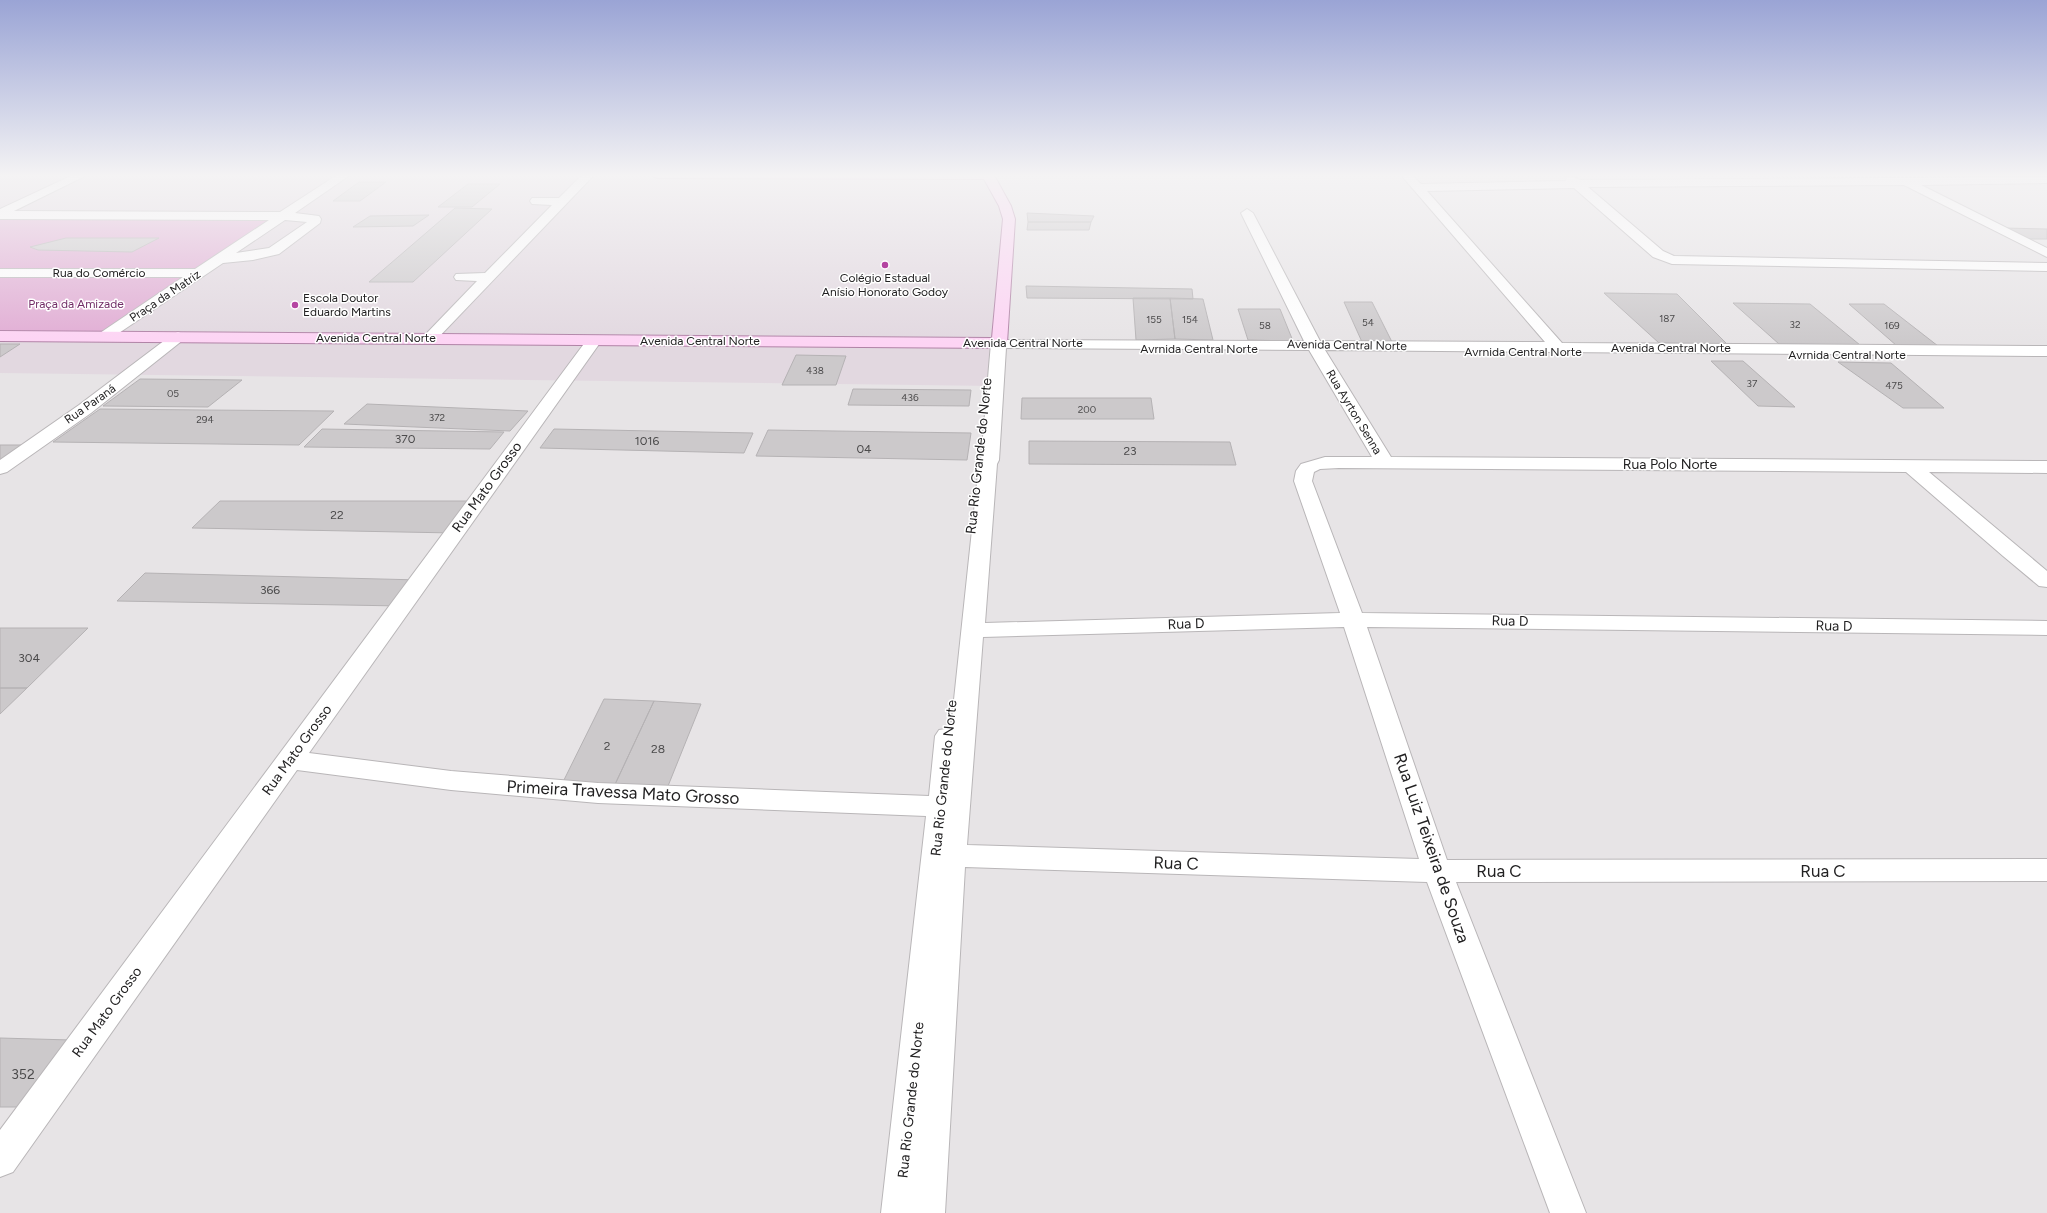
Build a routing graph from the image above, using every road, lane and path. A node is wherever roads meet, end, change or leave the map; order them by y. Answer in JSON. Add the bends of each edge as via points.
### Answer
{"nodes":[{"id":1,"x":259,"y":232,"type":"edge"},
{"id":2,"x":302,"y":232,"type":"edge"},
{"id":3,"x":533,"y":232,"type":"edge"},
{"id":4,"x":1008,"y":232,"type":"edge"},
{"id":5,"x":1256,"y":232,"type":"edge"},
{"id":6,"x":1456,"y":232,"type":"edge"},
{"id":7,"x":1632,"y":232,"type":"edge"},
{"id":8,"x":2005,"y":232,"type":"edge"},
{"id":9,"x":2047,"y":253,"type":"edge"},
{"id":10,"x":219,"y":259,"type":"junction"},
{"id":11,"x":2047,"y":267,"type":"edge"},
{"id":12,"x":0,"y":273,"type":"edge"},
{"id":13,"x":198,"y":273,"type":"junction"},
{"id":14,"x":461,"y":277,"type":"dead end"},
{"id":15,"x":489,"y":277,"type":"junction"},
{"id":16,"x":0,"y":283,"type":"edge"},
{"id":17,"x":182,"y":284,"type":"junction"},
{"id":18,"x":0,"y":336,"type":"edge"},
{"id":19,"x":105,"y":336,"type":"junction"},
{"id":20,"x":178,"y":337,"type":"junction"},
{"id":21,"x":428,"y":339,"type":"junction"},
{"id":22,"x":594,"y":340,"type":"junction"},
{"id":23,"x":996,"y":345,"type":"junction"},
{"id":24,"x":1558,"y":347,"type":"junction"},
{"id":25,"x":1315,"y":348,"type":"junction"},
{"id":26,"x":2047,"y":351,"type":"edge"},
{"id":27,"x":2047,"y":356,"type":"edge"},
{"id":28,"x":1384,"y":462,"type":"junction"},
{"id":29,"x":1911,"y":466,"type":"junction"},
{"id":30,"x":2047,"y":467,"type":"edge"},
{"id":31,"x":0,"y":468,"type":"edge"},
{"id":32,"x":1303,"y":481,"type":"joint"},
{"id":33,"x":2047,"y":582,"type":"edge"},
{"id":34,"x":1353,"y":620,"type":"junction"},
{"id":35,"x":2047,"y":628,"type":"edge"},
{"id":36,"x":973,"y":630,"type":"junction"},
{"id":37,"x":290,"y":760,"type":"junction"},
{"id":38,"x":949,"y":807,"type":"junction"},
{"id":39,"x":952,"y":856,"type":"junction"},
{"id":40,"x":2047,"y":870,"type":"edge"},
{"id":41,"x":1437,"y":871,"type":"junction"},
{"id":42,"x":0,"y":1159,"type":"edge"},
{"id":43,"x":899,"y":1213,"type":"edge"},
{"id":44,"x":927,"y":1213,"type":"edge"},
{"id":45,"x":1568,"y":1213,"type":"edge"}],
"edges":[{"from":1,"to":10,"type":"street","name":"Praça da Matriz"},
{"from":2,"to":10,"type":"street","via":[[274,251]]},
{"from":3,"to":15,"type":"street"},
{"from":4,"to":23,"type":"main road"},
{"from":5,"to":25,"type":"street","name":"Rua Ayrton Senna"},
{"from":6,"to":24,"type":"street"},
{"from":7,"to":11,"type":"street","via":[[1658,254],[1672,260]]},
{"from":8,"to":9,"type":"street"},
{"from":10,"to":13,"type":"street","name":"Praça da Matriz"},
{"from":12,"to":13,"type":"street","name":"Rua do Comércio"},
{"from":13,"to":17,"type":"street","name":"Praça da Matriz"},
{"from":14,"to":15,"type":"street"},
{"from":15,"to":21,"type":"street"},
{"from":16,"to":17,"type":"street","name":"Rua do Comércio"},
{"from":17,"to":19,"type":"street","name":"Praça da Matriz"},
{"from":18,"to":19,"type":"main road","name":"Avenida Central Norte"},
{"from":19,"to":20,"type":"main road","name":"Avenida Central Norte"},
{"from":20,"to":21,"type":"main road","name":"Avenida Central Norte"},
{"from":20,"to":31,"type":"street","name":"Rua Paraná","via":[[91,404]]},
{"from":21,"to":22,"type":"main road","name":"Avenida Central Norte"},
{"from":22,"to":23,"type":"main road","name":"Avenida Central Norte"},
{"from":22,"to":37,"type":"street","name":"Rua Mato Grosso"},
{"from":23,"to":25,"type":"street","name":"Avrnida Central Norte"},
{"from":23,"to":36,"type":"street","name":"Rua Rio Grande do Norte","via":[[990,460]]},
{"from":23,"to":38,"type":"street","name":"Rua Rio Grande do Norte"},
{"from":24,"to":25,"type":"street","name":"Avenida Central Norte"},
{"from":24,"to":26,"type":"street","name":"Avenida Central Norte"},
{"from":25,"to":27,"type":"street","name":"Avrnida Central Norte"},
{"from":25,"to":28,"type":"street","name":"Rua Ayrton Senna"},
{"from":28,"to":29,"type":"street","name":"Rua Polo Norte"},
{"from":28,"to":32,"type":"street","name":"Rua Polo Norte","via":[[1323,463],[1305,470]]},
{"from":29,"to":30,"type":"street","name":"Rua Polo Norte"},
{"from":29,"to":33,"type":"street"},
{"from":32,"to":34,"type":"street","name":"Rua Luiz Teixeira de Souza"},
{"from":34,"to":35,"type":"street","name":"Rua D"},
{"from":34,"to":36,"type":"street","name":"Rua D"},
{"from":34,"to":41,"type":"street","name":"Rua Luiz Teixeira de Souza"},
{"from":36,"to":38,"type":"street","name":"Rua Rio Grande do Norte"},
{"from":37,"to":38,"type":"street","name":"Primeira Travessa Mato Grosso","via":[[418,778],[559,790]]},
{"from":37,"to":42,"type":"street","name":"Rua Mato Grosso"},
{"from":38,"to":39,"type":"street","name":"Rua Rio Grande do Norte"},
{"from":38,"to":43,"type":"street","name":"Rua Rio Grande do Norte"},
{"from":39,"to":41,"type":"street","name":"Rua C"},
{"from":39,"to":44,"type":"street","name":"Rua Rio Grande do Norte"},
{"from":40,"to":41,"type":"street","name":"Rua C"},
{"from":41,"to":45,"type":"street","name":"Rua Luiz Teixeira de Souza"}]}
